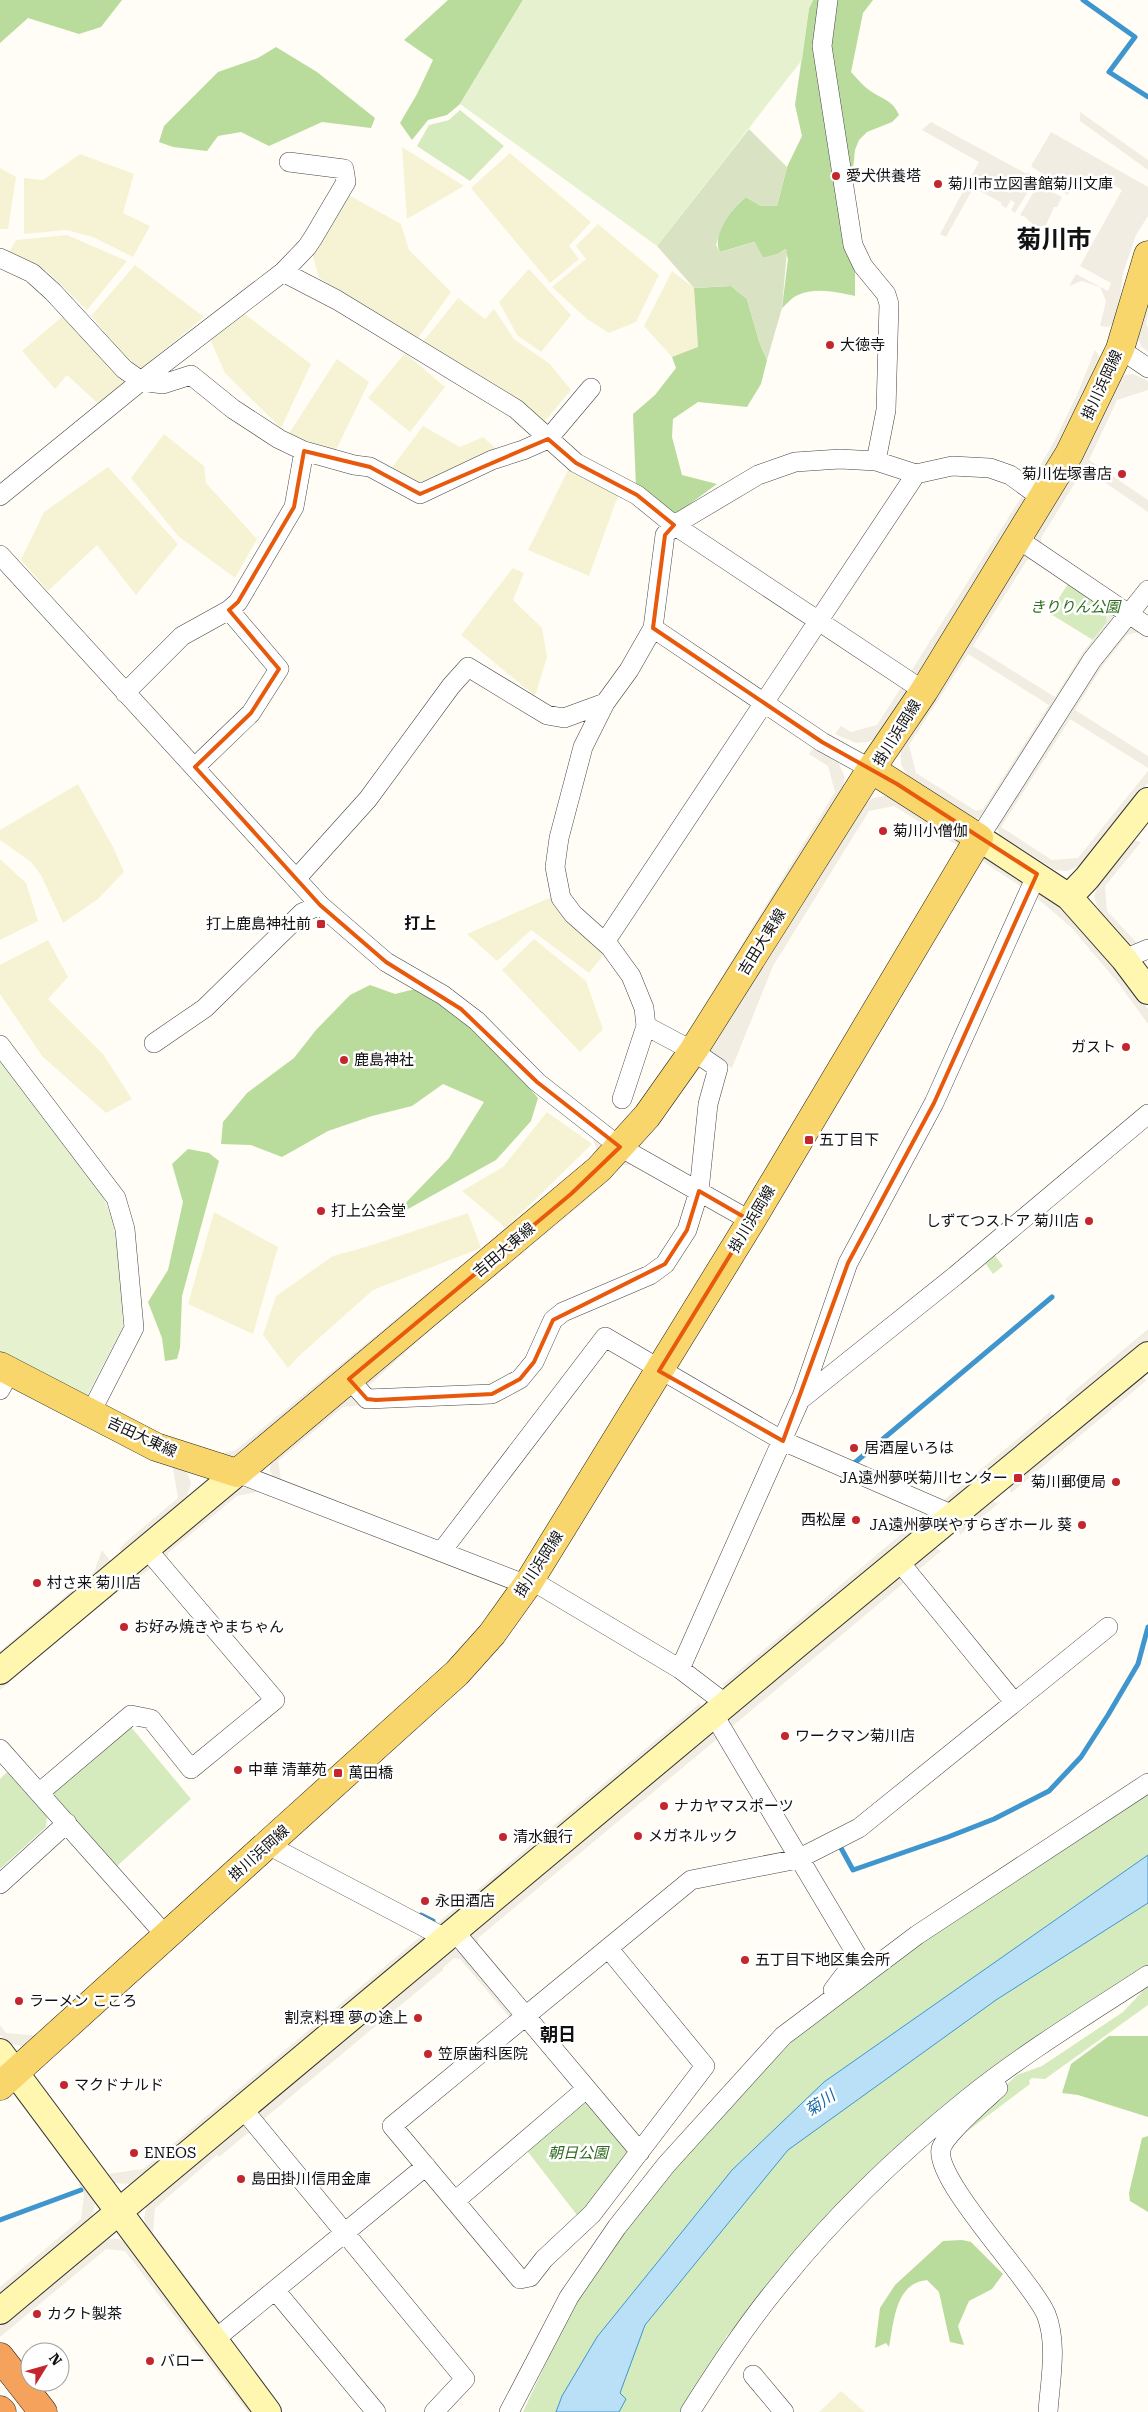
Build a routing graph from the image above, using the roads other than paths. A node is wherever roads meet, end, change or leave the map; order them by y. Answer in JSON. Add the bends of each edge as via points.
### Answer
{"nodes":[{"id":1,"x":828,"y":0,"type":"edge"},
{"id":2,"x":289,"y":162,"type":"dead end"},
{"id":3,"x":1148,"y":255,"type":"edge"},
{"id":4,"x":0,"y":258,"type":"edge"},
{"id":5,"x":282,"y":272,"type":"junction"},
{"id":6,"x":1120,"y":348,"type":"junction"},
{"id":7,"x":1148,"y":368,"type":"edge"},
{"id":8,"x":141,"y":381,"type":"junction"},
{"id":9,"x":591,"y":388,"type":"dead end"},
{"id":10,"x":548,"y":439,"type":"junction"},
{"id":11,"x":304,"y":451,"type":"junction"},
{"id":12,"x":876,"y":461,"type":"junction"},
{"id":13,"x":916,"y":474,"type":"junction"},
{"id":14,"x":0,"y":496,"type":"edge"},
{"id":15,"x":1042,"y":498,"type":"junction"},
{"id":16,"x":674,"y":525,"type":"junction"},
{"id":17,"x":1018,"y":539,"type":"junction"},
{"id":18,"x":0,"y":555,"type":"edge"},
{"id":19,"x":1148,"y":590,"type":"edge"},
{"id":20,"x":229,"y":610,"type":"junction"},
{"id":21,"x":1129,"y":614,"type":"junction"},
{"id":22,"x":819,"y":620,"type":"junction"},
{"id":23,"x":1148,"y":626,"type":"edge"},
{"id":24,"x":653,"y":628,"type":"junction"},
{"id":25,"x":924,"y":690,"type":"junction"},
{"id":26,"x":125,"y":692,"type":"junction"},
{"id":27,"x":605,"y":703,"type":"junction"},
{"id":28,"x":763,"y":703,"type":"junction"},
{"id":29,"x":195,"y":767,"type":"junction"},
{"id":30,"x":871,"y":769,"type":"junction"},
{"id":31,"x":1148,"y":801,"type":"edge"},
{"id":32,"x":979,"y":838,"type":"junction"},
{"id":33,"x":1037,"y":874,"type":"junction"},
{"id":34,"x":296,"y":879,"type":"junction"},
{"id":35,"x":1069,"y":897,"type":"junction"},
{"id":36,"x":320,"y":905,"type":"junction"},
{"id":37,"x":605,"y":942,"type":"junction"},
{"id":38,"x":1148,"y":949,"type":"edge"},
{"id":39,"x":1124,"y":959,"type":"junction"},
{"id":40,"x":1148,"y":991,"type":"edge"},
{"id":41,"x":646,"y":1026,"type":"junction"},
{"id":42,"x":154,"y":1043,"type":"dead end"},
{"id":43,"x":0,"y":1045,"type":"edge"},
{"id":44,"x":693,"y":1051,"type":"junction"},
{"id":45,"x":622,"y":1099,"type":"dead end"},
{"id":46,"x":1148,"y":1114,"type":"edge"},
{"id":47,"x":620,"y":1147,"type":"junction"},
{"id":48,"x":699,"y":1191,"type":"junction"},
{"id":49,"x":751,"y":1221,"type":"junction"},
{"id":50,"x":1148,"y":1355,"type":"edge"},
{"id":51,"x":659,"y":1371,"type":"junction"},
{"id":52,"x":3,"y":1376,"type":"edge"},
{"id":53,"x":349,"y":1379,"type":"junction"},
{"id":54,"x":800,"y":1400,"type":"junction"},
{"id":55,"x":91,"y":1412,"type":"junction"},
{"id":56,"x":782,"y":1441,"type":"junction"},
{"id":57,"x":237,"y":1474,"type":"junction"},
{"id":58,"x":953,"y":1515,"type":"junction"},
{"id":59,"x":146,"y":1548,"type":"junction"},
{"id":60,"x":441,"y":1552,"type":"junction"},
{"id":61,"x":898,"y":1560,"type":"junction"},
{"id":62,"x":529,"y":1582,"type":"junction"},
{"id":63,"x":1108,"y":1627,"type":"dead end"},
{"id":64,"x":680,"y":1669,"type":"junction"},
{"id":65,"x":0,"y":1671,"type":"edge"},
{"id":66,"x":1014,"y":1702,"type":"junction"},
{"id":67,"x":720,"y":1709,"type":"junction"},
{"id":68,"x":0,"y":1749,"type":"edge"},
{"id":69,"x":1148,"y":1784,"type":"edge"},
{"id":70,"x":39,"y":1793,"type":"junction"},
{"id":71,"x":67,"y":1823,"type":"junction"},
{"id":72,"x":268,"y":1845,"type":"junction"},
{"id":73,"x":798,"y":1859,"type":"junction"},
{"id":74,"x":0,"y":1884,"type":"edge"},
{"id":75,"x":451,"y":1935,"type":"junction"},
{"id":76,"x":167,"y":1936,"type":"junction"},
{"id":77,"x":608,"y":1948,"type":"junction"},
{"id":78,"x":1148,"y":1976,"type":"edge"},
{"id":79,"x":819,"y":2008,"type":"junction"},
{"id":80,"x":524,"y":2016,"type":"junction"},
{"id":81,"x":1027,"y":2055,"type":"junction"},
{"id":82,"x":5,"y":2070,"type":"edge"},
{"id":83,"x":586,"y":2089,"type":"junction"},
{"id":84,"x":244,"y":2109,"type":"junction"},
{"id":85,"x":640,"y":2152,"type":"junction"},
{"id":86,"x":426,"y":2166,"type":"junction"},
{"id":87,"x":455,"y":2201,"type":"junction"},
{"id":88,"x":118,"y":2213,"type":"junction"},
{"id":89,"x":344,"y":2233,"type":"junction"},
{"id":90,"x":274,"y":2290,"type":"junction"},
{"id":91,"x":0,"y":2311,"type":"edge"},
{"id":92,"x":758,"y":2312,"type":"junction"},
{"id":93,"x":214,"y":2340,"type":"junction"},
{"id":94,"x":0,"y":2357,"type":"edge"},
{"id":95,"x":753,"y":2375,"type":"dead end"},
{"id":96,"x":43,"y":2412,"type":"edge"},
{"id":97,"x":268,"y":2412,"type":"edge"},
{"id":98,"x":376,"y":2412,"type":"edge"},
{"id":99,"x":434,"y":2412,"type":"edge"},
{"id":100,"x":509,"y":2412,"type":"edge"},
{"id":101,"x":690,"y":2412,"type":"edge"},
{"id":102,"x":704,"y":2412,"type":"edge"},
{"id":103,"x":784,"y":2412,"type":"edge"},
{"id":104,"x":1048,"y":2412,"type":"edge"}],
"edges":[{"from":1,"to":12,"type":"street","via":[[822,46],[854,245],[863,266],[886,294],[890,304],[886,410]]},
{"from":2,"to":5,"type":"street","via":[[344,169],[346,182],[307,247]]},
{"from":3,"to":6,"type":"main road","name":"掛川浜岡線"},
{"from":4,"to":8,"type":"street","via":[[32,272],[124,369]]},
{"from":5,"to":8,"type":"street"},
{"from":5,"to":10,"type":"street","via":[[337,300],[516,409]]},
{"from":6,"to":7,"type":"street"},
{"from":6,"to":15,"type":"main road","name":"掛川浜岡線","via":[[1069,454]]},
{"from":8,"to":11,"type":"street","via":[[163,384],[191,375],[233,409]]},
{"from":8,"to":14,"type":"street"},
{"from":9,"to":10,"type":"street"},
{"from":10,"to":11,"type":"street","via":[[492,460],[420,494],[370,467]]},
{"from":10,"to":16,"type":"street","via":[[576,463],[637,495]]},
{"from":11,"to":20,"type":"street","via":[[294,507],[238,602]]},
{"from":12,"to":13,"type":"street"},
{"from":12,"to":16,"type":"street","via":[[795,462],[758,475]]},
{"from":13,"to":15,"type":"street","via":[[952,466],[1002,471]]},
{"from":13,"to":22,"type":"street"},
{"from":15,"to":17,"type":"main road","name":"掛川浜岡線"},
{"from":16,"to":22,"type":"street"},
{"from":16,"to":24,"type":"street","via":[[665,535]]},
{"from":17,"to":21,"type":"street"},
{"from":17,"to":25,"type":"main road","name":"掛川浜岡線"},
{"from":18,"to":26,"type":"street"},
{"from":19,"to":21,"type":"street"},
{"from":20,"to":26,"type":"street","via":[[182,636]]},
{"from":20,"to":29,"type":"street","via":[[280,669],[251,713]]},
{"from":21,"to":23,"type":"street"},
{"from":21,"to":32,"type":"street","via":[[1092,660]]},
{"from":22,"to":25,"type":"street"},
{"from":22,"to":28,"type":"street"},
{"from":24,"to":27,"type":"street"},
{"from":24,"to":28,"type":"street"},
{"from":25,"to":30,"type":"main road","name":"掛川浜岡線"},
{"from":26,"to":29,"type":"street"},
{"from":27,"to":34,"type":"street","via":[[564,718],[547,715],[468,667],[368,800]]},
{"from":27,"to":37,"type":"street","via":[[583,747],[559,838],[555,867],[561,898],[573,914]]},
{"from":28,"to":30,"type":"street","via":[[822,742]]},
{"from":28,"to":37,"type":"street"},
{"from":29,"to":34,"type":"street"},
{"from":30,"to":32,"type":"main road","name":"掛川浜岡線"},
{"from":30,"to":44,"type":"main road","name":"吉田大東線"},
{"from":31,"to":35,"type":"street"},
{"from":32,"to":33,"type":"street"},
{"from":32,"to":49,"type":"main road","name":"掛川浜岡線"},
{"from":33,"to":35,"type":"street"},
{"from":33,"to":54,"type":"street","via":[[934,1104],[848,1263]]},
{"from":34,"to":36,"type":"street"},
{"from":35,"to":39,"type":"street"},
{"from":36,"to":42,"type":"street","via":[[302,913],[205,1008]]},
{"from":36,"to":47,"type":"street","via":[[386,962],[443,995],[471,1017],[537,1082]]},
{"from":37,"to":41,"type":"street","via":[[631,976],[644,1008]]},
{"from":38,"to":39,"type":"street"},
{"from":39,"to":40,"type":"street"},
{"from":41,"to":44,"type":"street"},
{"from":41,"to":45,"type":"street"},
{"from":43,"to":55,"type":"street","via":[[116,1198],[125,1229],[134,1328]]},
{"from":44,"to":47,"type":"main road","name":"吉田大東線"},
{"from":44,"to":48,"type":"street","via":[[718,1068],[708,1104]]},
{"from":46,"to":54,"type":"street","via":[[956,1276]]},
{"from":47,"to":48,"type":"street"},
{"from":47,"to":53,"type":"main road","name":"吉田大東線","via":[[571,1194]]},
{"from":48,"to":49,"type":"street"},
{"from":48,"to":53,"type":"street","via":[[686,1230],[665,1264],[552,1320],[534,1362],[520,1379],[492,1394],[376,1400],[367,1399]]},
{"from":49,"to":51,"type":"main road","name":"掛川浜岡線"},
{"from":50,"to":58,"type":"street"},
{"from":51,"to":56,"type":"street"},
{"from":51,"to":60,"type":"street","via":[[605,1338]]},
{"from":51,"to":62,"type":"main road","name":"掛川浜岡線"},
{"from":52,"to":55,"type":"main road","name":"吉田大東線"},
{"from":53,"to":57,"type":"main road","name":"吉田大東線"},
{"from":54,"to":56,"type":"street"},
{"from":55,"to":57,"type":"main road","name":"吉田大東線","via":[[156,1446]]},
{"from":56,"to":58,"type":"street"},
{"from":56,"to":64,"type":"street"},
{"from":57,"to":59,"type":"street"},
{"from":57,"to":60,"type":"street"},
{"from":58,"to":61,"type":"street"},
{"from":59,"to":65,"type":"street"},
{"from":59,"to":70,"type":"street","via":[[275,1700],[191,1769],[151,1719],[131,1715]]},
{"from":60,"to":62,"type":"street"},
{"from":61,"to":66,"type":"street"},
{"from":61,"to":67,"type":"street"},
{"from":62,"to":64,"type":"street"},
{"from":62,"to":72,"type":"main road","name":"掛川浜岡線","via":[[492,1634],[457,1673]]},
{"from":63,"to":66,"type":"street"},
{"from":64,"to":67,"type":"street"},
{"from":66,"to":73,"type":"street","via":[[859,1828]]},
{"from":67,"to":73,"type":"street"},
{"from":67,"to":75,"type":"street"},
{"from":68,"to":70,"type":"street"},
{"from":69,"to":79,"type":"street","via":[[917,1935]]},
{"from":70,"to":71,"type":"street"},
{"from":71,"to":74,"type":"street"},
{"from":71,"to":76,"type":"street"},
{"from":72,"to":75,"type":"street"},
{"from":72,"to":76,"type":"main road","name":"掛川浜岡線"},
{"from":73,"to":77,"type":"street","via":[[692,1880]]},
{"from":73,"to":79,"type":"street","via":[[858,1957]]},
{"from":75,"to":80,"type":"street"},
{"from":75,"to":84,"type":"street"},
{"from":76,"to":82,"type":"main road","name":"掛川浜岡線"},
{"from":77,"to":80,"type":"street"},
{"from":77,"to":85,"type":"street","via":[[705,2066]]},
{"from":78,"to":81,"type":"street"},
{"from":79,"to":100,"type":"street","via":[[782,2036],[666,2165],[617,2226],[569,2297]]},
{"from":80,"to":83,"type":"street"},
{"from":80,"to":86,"type":"street","via":[[392,2126]]},
{"from":81,"to":92,"type":"street","via":[[912,2145],[851,2204]]},
{"from":81,"to":104,"type":"street","via":[[948,2136],[941,2149],[943,2166],[962,2197],[1045,2313],[1053,2337]]},
{"from":82,"to":88,"type":"street"},
{"from":83,"to":85,"type":"street"},
{"from":83,"to":87,"type":"street"},
{"from":84,"to":88,"type":"street"},
{"from":84,"to":89,"type":"street"},
{"from":85,"to":87,"type":"street","via":[[592,2214],[544,2259],[530,2277],[520,2279]]},
{"from":86,"to":87,"type":"street"},
{"from":86,"to":89,"type":"street"},
{"from":88,"to":91,"type":"street"},
{"from":88,"to":93,"type":"street"},
{"from":89,"to":90,"type":"street"},
{"from":89,"to":99,"type":"street","via":[[465,2379]]},
{"from":90,"to":93,"type":"street"},
{"from":90,"to":98,"type":"street"},
{"from":92,"to":101,"type":"street"},
{"from":92,"to":102,"type":"street","via":[[752,2335]]},
{"from":93,"to":97,"type":"street"},
{"from":94,"to":96,"type":"highway"},
{"from":95,"to":103,"type":"street"}]}
